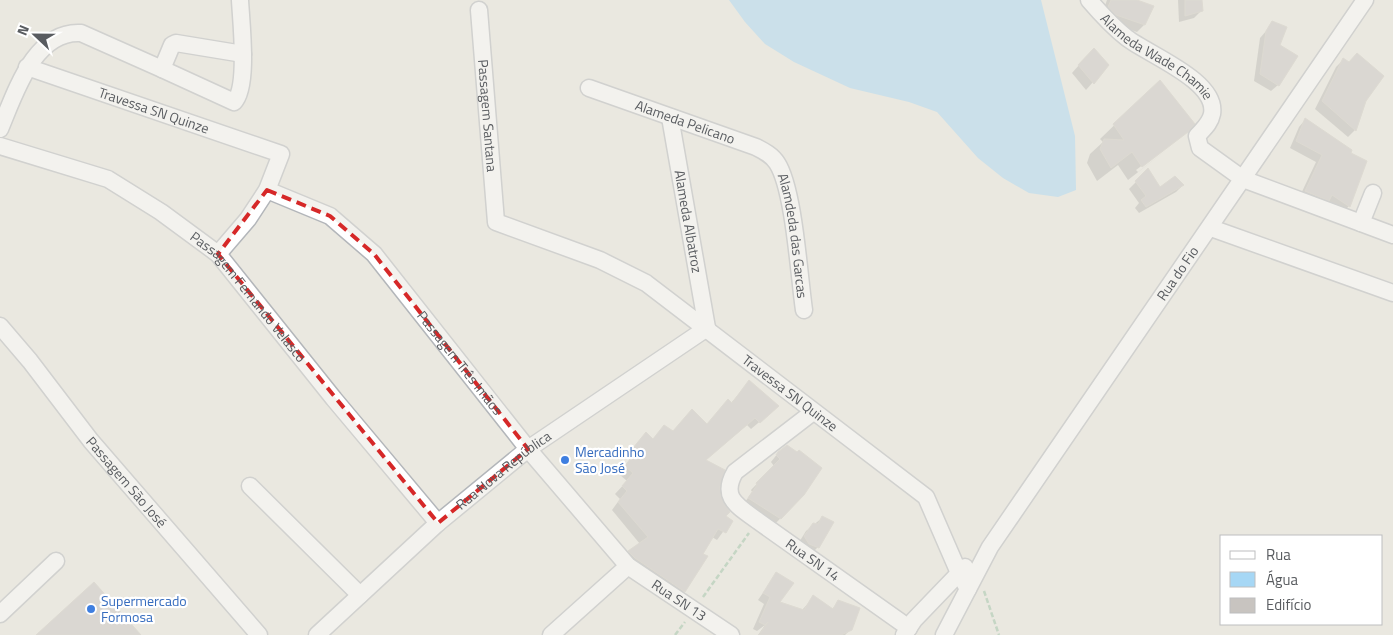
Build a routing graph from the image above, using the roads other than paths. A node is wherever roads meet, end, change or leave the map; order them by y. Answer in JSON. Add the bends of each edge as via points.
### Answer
{"nodes":[{"id":1,"x":240,"y":0,"type":"edge"},
{"id":2,"x":1089,"y":0,"type":"edge"},
{"id":3,"x":1365,"y":0,"type":"edge"},
{"id":4,"x":479,"y":10,"type":"dead end"},
{"id":5,"x":243,"y":54,"type":"junction"},
{"id":6,"x":27,"y":67,"type":"junction"},
{"id":7,"x":162,"y":70,"type":"junction"},
{"id":8,"x":590,"y":88,"type":"dead end"},
{"id":9,"x":670,"y":117,"type":"junction"},
{"id":10,"x":0,"y":129,"type":"edge"},
{"id":11,"x":0,"y":146,"type":"edge"},
{"id":12,"x":777,"y":162,"type":"joint"},
{"id":13,"x":1242,"y":179,"type":"junction"},
{"id":14,"x":267,"y":190,"type":"junction"},
{"id":15,"x":1373,"y":193,"type":"dead end"},
{"id":16,"x":496,"y":222,"type":"joint"},
{"id":17,"x":1361,"y":223,"type":"junction"},
{"id":18,"x":1211,"y":228,"type":"junction"},
{"id":19,"x":1393,"y":235,"type":"edge"},
{"id":20,"x":218,"y":254,"type":"junction"},
{"id":21,"x":1393,"y":293,"type":"edge"},
{"id":22,"x":804,"y":310,"type":"dead end"},
{"id":23,"x":0,"y":326,"type":"edge"},
{"id":24,"x":706,"y":328,"type":"junction"},
{"id":25,"x":813,"y":412,"type":"junction"},
{"id":26,"x":528,"y":449,"type":"junction"},
{"id":27,"x":250,"y":486,"type":"dead end"},
{"id":28,"x":438,"y":523,"type":"junction"},
{"id":29,"x":990,"y":547,"type":"junction"},
{"id":30,"x":56,"y":560,"type":"dead end"},
{"id":31,"x":628,"y":566,"type":"junction"},
{"id":32,"x":958,"y":573,"type":"junction"},
{"id":33,"x":975,"y":587,"type":"junction"},
{"id":34,"x":360,"y":595,"type":"junction"},
{"id":35,"x":0,"y":614,"type":"edge"},
{"id":36,"x":906,"y":632,"type":"edge"},
{"id":37,"x":259,"y":635,"type":"edge"},
{"id":38,"x":318,"y":635,"type":"edge"},
{"id":39,"x":551,"y":635,"type":"edge"},
{"id":40,"x":730,"y":635,"type":"edge"},
{"id":41,"x":944,"y":635,"type":"edge"}],
"edges":[{"from":1,"to":5,"type":"street"},
{"from":2,"to":13,"type":"street","name":"Alameda Wade Chamie","via":[[1128,39],[1185,73],[1202,88],[1212,106],[1212,115],[1196,141],[1200,148]]},
{"from":3,"to":13,"type":"street","name":"Rua do Fio"},
{"from":4,"to":16,"type":"street","name":"Passagem Santana"},
{"from":5,"to":7,"type":"street","via":[[176,44],[172,45]]},
{"from":5,"to":7,"type":"street","via":[[241,88],[234,102]]},
{"from":6,"to":7,"type":"street","via":[[54,39],[68,32],[81,33]]},
{"from":6,"to":10,"type":"street"},
{"from":6,"to":14,"type":"street","name":"Travessa SN Quinze","via":[[281,154]]},
{"from":8,"to":9,"type":"street","name":"Alameda Pelicano"},
{"from":9,"to":12,"type":"street","name":"Alameda Pelicano","via":[[756,147]]},
{"from":9,"to":24,"type":"street","name":"Alameda Albatroz"},
{"from":11,"to":20,"type":"street","name":"Passagem Fernando Velasco","via":[[108,179],[161,212]]},
{"from":12,"to":22,"type":"street","name":"Alamdeda das Garcas","via":[[788,197]]},
{"from":13,"to":17,"type":"street"},
{"from":13,"to":18,"type":"street","name":"Rua do Fio"},
{"from":14,"to":20,"type":"street","via":[[248,219]]},
{"from":14,"to":26,"type":"street","name":"Passagem Três Imãos","via":[[330,216],[374,254]]},
{"from":15,"to":17,"type":"street"},
{"from":16,"to":24,"type":"street","name":"Travessa SN Quinze","via":[[626,272],[665,296]]},
{"from":17,"to":19,"type":"street"},
{"from":18,"to":21,"type":"street"},
{"from":18,"to":29,"type":"street","name":"Rua do Fio"},
{"from":20,"to":28,"type":"street","name":"Passagem Fernando Velasco"},
{"from":23,"to":37,"type":"street","name":"Passagem São José","via":[[97,448]]},
{"from":24,"to":25,"type":"street","name":"Travessa SN Quinze"},
{"from":24,"to":26,"type":"street","name":"Rua Nova República"},
{"from":25,"to":32,"type":"street","name":"Travessa SN Quinze","via":[[926,498]]},
{"from":25,"to":36,"type":"street","name":"Rua SN 14","via":[[735,472],[729,482],[729,493],[734,503]]},
{"from":26,"to":28,"type":"street","name":"Rua Nova República"},
{"from":26,"to":31,"type":"street","name":"Passagem Três Imãos"},
{"from":27,"to":34,"type":"street"},
{"from":28,"to":34,"type":"street","name":"Rua Nova República"},
{"from":29,"to":32,"type":"street","name":"Rua do Fio"},
{"from":29,"to":33,"type":"street","name":"Rua do Fio"},
{"from":30,"to":35,"type":"street"},
{"from":31,"to":39,"type":"street"},
{"from":31,"to":40,"type":"street","name":"Rua SN 13"},
{"from":32,"to":33,"type":"street","name":"Travessa SN Quinze"},
{"from":32,"to":36,"type":"street","name":"Rua do Fio"},
{"from":33,"to":41,"type":"street","name":"Rua do Fio"},
{"from":34,"to":38,"type":"street","name":"Rua Nova República"}]}
